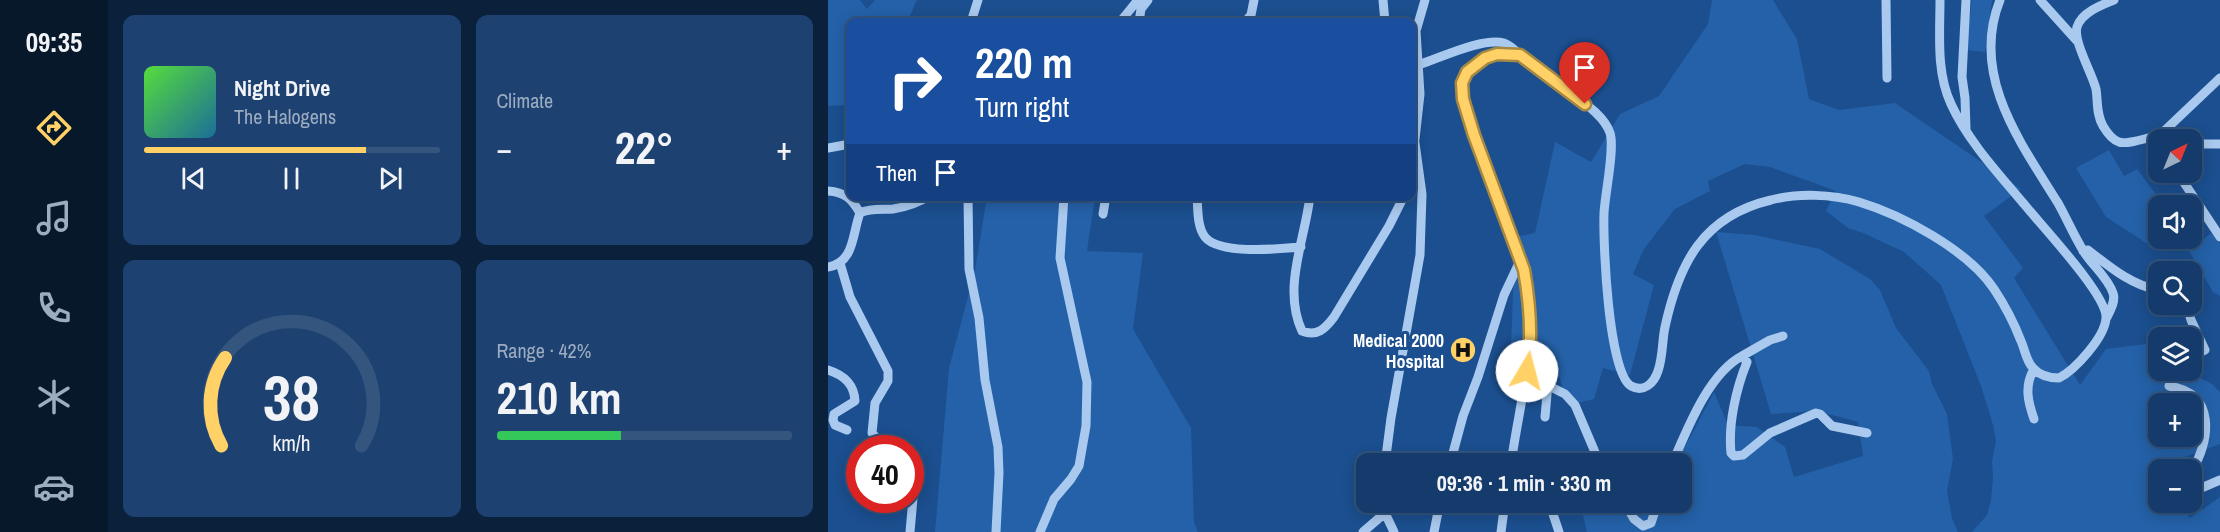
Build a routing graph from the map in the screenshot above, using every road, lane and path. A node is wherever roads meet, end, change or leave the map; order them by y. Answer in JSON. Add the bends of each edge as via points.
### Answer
{"nodes":[{"id":1,"x":978,"y":0,"type":"edge"},
{"id":2,"x":1138,"y":0,"type":"edge"},
{"id":3,"x":1148,"y":0,"type":"edge"},
{"id":4,"x":1254,"y":0,"type":"edge"},
{"id":5,"x":1383,"y":0,"type":"edge"},
{"id":6,"x":1425,"y":0,"type":"edge"},
{"id":7,"x":1886,"y":0,"type":"edge"},
{"id":8,"x":1940,"y":0,"type":"edge"},
{"id":9,"x":1966,"y":0,"type":"edge"},
{"id":10,"x":2000,"y":0,"type":"edge"},
{"id":11,"x":2040,"y":0,"type":"edge"},
{"id":12,"x":2114,"y":0,"type":"edge"},
{"id":13,"x":972,"y":18,"type":"edge"},
{"id":14,"x":1123,"y":18,"type":"edge"},
{"id":15,"x":1140,"y":18,"type":"edge"},
{"id":16,"x":1248,"y":18,"type":"edge"},
{"id":17,"x":1385,"y":18,"type":"edge"},
{"id":18,"x":2077,"y":41,"type":"junction"},
{"id":19,"x":1520,"y":55,"type":"junction"},
{"id":20,"x":1419,"y":68,"type":"junction"},
{"id":21,"x":1887,"y":78,"type":"dead end"},
{"id":22,"x":2220,"y":78,"type":"edge"},
{"id":23,"x":1416,"y":83,"type":"edge"},
{"id":24,"x":2169,"y":129,"type":"edge"},
{"id":25,"x":1966,"y":130,"type":"junction"},
{"id":26,"x":1416,"y":133,"type":"edge"},
{"id":27,"x":2148,"y":138,"type":"edge"},
{"id":28,"x":2202,"y":143,"type":"edge"},
{"id":29,"x":2220,"y":144,"type":"edge"},
{"id":30,"x":846,"y":145,"type":"edge"},
{"id":31,"x":828,"y":148,"type":"edge"},
{"id":32,"x":1416,"y":150,"type":"edge"},
{"id":33,"x":2184,"y":183,"type":"edge"},
{"id":34,"x":828,"y":190,"type":"edge"},
{"id":35,"x":846,"y":195,"type":"edge"},
{"id":36,"x":852,"y":201,"type":"edge"},
{"id":37,"x":920,"y":201,"type":"edge"},
{"id":38,"x":968,"y":201,"type":"edge"},
{"id":39,"x":1064,"y":201,"type":"edge"},
{"id":40,"x":1105,"y":201,"type":"edge"},
{"id":41,"x":1198,"y":201,"type":"edge"},
{"id":42,"x":1309,"y":201,"type":"edge"},
{"id":43,"x":1402,"y":201,"type":"edge"},
{"id":44,"x":860,"y":213,"type":"junction"},
{"id":45,"x":1103,"y":214,"type":"dead end"},
{"id":46,"x":2220,"y":237,"type":"edge"},
{"id":47,"x":1301,"y":247,"type":"junction"},
{"id":48,"x":2083,"y":250,"type":"junction"},
{"id":49,"x":1521,"y":259,"type":"junction"},
{"id":50,"x":840,"y":263,"type":"junction"},
{"id":51,"x":828,"y":267,"type":"edge"},
{"id":52,"x":2148,"y":287,"type":"edge"},
{"id":53,"x":2106,"y":319,"type":"junction"},
{"id":54,"x":1783,"y":336,"type":"dead end"},
{"id":55,"x":1530,"y":350,"type":"junction"},
{"id":56,"x":1742,"y":356,"type":"junction"},
{"id":57,"x":2034,"y":369,"type":"junction"},
{"id":58,"x":828,"y":370,"type":"edge"},
{"id":59,"x":1548,"y":383,"type":"junction"},
{"id":60,"x":2169,"y":386,"type":"dead end"},
{"id":61,"x":1545,"y":417,"type":"dead end"},
{"id":62,"x":2034,"y":419,"type":"dead end"},
{"id":63,"x":847,"y":430,"type":"dead end"},
{"id":64,"x":1867,"y":433,"type":"dead end"},
{"id":65,"x":873,"y":435,"type":"edge"},
{"id":66,"x":1386,"y":453,"type":"edge"},
{"id":67,"x":1453,"y":453,"type":"edge"},
{"id":68,"x":1512,"y":453,"type":"edge"},
{"id":69,"x":1595,"y":453,"type":"edge"},
{"id":70,"x":1677,"y":453,"type":"edge"},
{"id":71,"x":2198,"y":459,"type":"edge"},
{"id":72,"x":2220,"y":480,"type":"edge"},
{"id":73,"x":2202,"y":488,"type":"edge"},
{"id":74,"x":912,"y":513,"type":"edge"},
{"id":75,"x":1380,"y":513,"type":"edge"},
{"id":76,"x":1387,"y":513,"type":"edge"},
{"id":77,"x":1438,"y":513,"type":"edge"},
{"id":78,"x":1553,"y":513,"type":"edge"},
{"id":79,"x":1630,"y":513,"type":"edge"},
{"id":80,"x":1654,"y":513,"type":"edge"},
{"id":81,"x":1504,"y":514,"type":"joint"},
{"id":82,"x":910,"y":532,"type":"edge"},
{"id":83,"x":996,"y":532,"type":"edge"},
{"id":84,"x":1040,"y":532,"type":"edge"},
{"id":85,"x":1363,"y":532,"type":"edge"},
{"id":86,"x":1394,"y":532,"type":"edge"},
{"id":87,"x":1434,"y":532,"type":"edge"},
{"id":88,"x":1494,"y":532,"type":"edge"},
{"id":89,"x":1501,"y":532,"type":"edge"},
{"id":90,"x":1559,"y":532,"type":"edge"}],
"edges":[{"from":1,"to":13,"type":"street"},
{"from":2,"to":14,"type":"street"},
{"from":3,"to":15,"type":"street"},
{"from":4,"to":16,"type":"street"},
{"from":5,"to":17,"type":"street"},
{"from":6,"to":20,"type":"street","via":[[1416,31]]},
{"from":7,"to":21,"type":"street"},
{"from":8,"to":25,"type":"street","via":[[1940,64],[1950,103]]},
{"from":9,"to":25,"type":"street","via":[[1962,77]]},
{"from":10,"to":48,"type":"street","via":[[1990,38],[2000,99],[2026,155]]},
{"from":11,"to":18,"type":"street"},
{"from":12,"to":18,"type":"street","via":[[2086,15],[2077,27]]},
{"from":18,"to":27,"type":"street","via":[[2096,90],[2100,119],[2110,135],[2125,143]]},
{"from":19,"to":20,"type":"street","via":[[1505,43],[1494,42]]},
{"from":19,"to":49,"type":"street","via":[[1485,58],[1467,72],[1462,83],[1474,135]]},
{"from":19,"to":57,"type":"street","via":[[1585,104],[1609,129],[1612,144],[1604,212],[1604,253],[1614,344],[1628,384],[1636,388],[1653,382],[1659,370],[1674,292],[1686,261],[1699,242],[1735,212],[1795,196],[1858,202],[1956,250],[1993,286]]},
{"from":20,"to":23,"type":"street"},
{"from":20,"to":26,"type":"street"},
{"from":22,"to":24,"type":"street"},
{"from":25,"to":53,"type":"street","via":[[2075,265],[2101,301]]},
{"from":28,"to":29,"type":"street"},
{"from":30,"to":31,"type":"street"},
{"from":32,"to":66,"type":"street","via":[[1422,194],[1420,255]]},
{"from":33,"to":46,"type":"street"},
{"from":34,"to":35,"type":"street"},
{"from":36,"to":44,"type":"street"},
{"from":37,"to":44,"type":"street"},
{"from":38,"to":83,"type":"street","via":[[969,269],[998,447]]},
{"from":39,"to":84,"type":"street","via":[[1060,258],[1087,382],[1086,426],[1079,466],[1054,499]]},
{"from":40,"to":45,"type":"street"},
{"from":41,"to":47,"type":"street","via":[[1203,236],[1209,242],[1239,249]]},
{"from":42,"to":47,"type":"street"},
{"from":43,"to":47,"type":"street","via":[[1334,318],[1315,333],[1302,331],[1294,308]]},
{"from":44,"to":50,"type":"street","via":[[853,246]]},
{"from":48,"to":52,"type":"street","via":[[2127,279]]},
{"from":48,"to":53,"type":"street","via":[[2113,292],[2115,300]]},
{"from":49,"to":55,"type":"street","via":[[1529,299]]},
{"from":49,"to":67,"type":"street","via":[[1504,295]]},
{"from":50,"to":51,"type":"street"},
{"from":50,"to":65,"type":"street","via":[[850,297],[888,371],[888,381],[875,404]]},
{"from":53,"to":57,"type":"street","via":[[2094,343],[2068,374],[2050,378]]},
{"from":54,"to":56,"type":"street"},
{"from":55,"to":59,"type":"street"},
{"from":55,"to":68,"type":"street"},
{"from":56,"to":64,"type":"street","via":[[1747,362],[1730,435],[1734,456],[1743,455],[1770,433],[1816,413],[1832,426]]},
{"from":56,"to":70,"type":"street","via":[[1720,374],[1706,393]]},
{"from":57,"to":62,"type":"street","via":[[2027,390]]},
{"from":58,"to":63,"type":"street","via":[[846,378],[855,394],[855,402],[834,414],[832,420]]},
{"from":59,"to":61,"type":"street"},
{"from":59,"to":69,"type":"street","via":[[1575,405]]},
{"from":60,"to":71,"type":"street","via":[[2185,389],[2206,416],[2204,447]]},
{"from":72,"to":73,"type":"street"},
{"from":74,"to":82,"type":"street"},
{"from":75,"to":85,"type":"street"},
{"from":76,"to":86,"type":"street"},
{"from":77,"to":87,"type":"street"},
{"from":78,"to":90,"type":"street"},
{"from":79,"to":80,"type":"street","via":[[1643,526],[1651,523]]},
{"from":81,"to":88,"type":"street"},
{"from":81,"to":89,"type":"street"}]}
